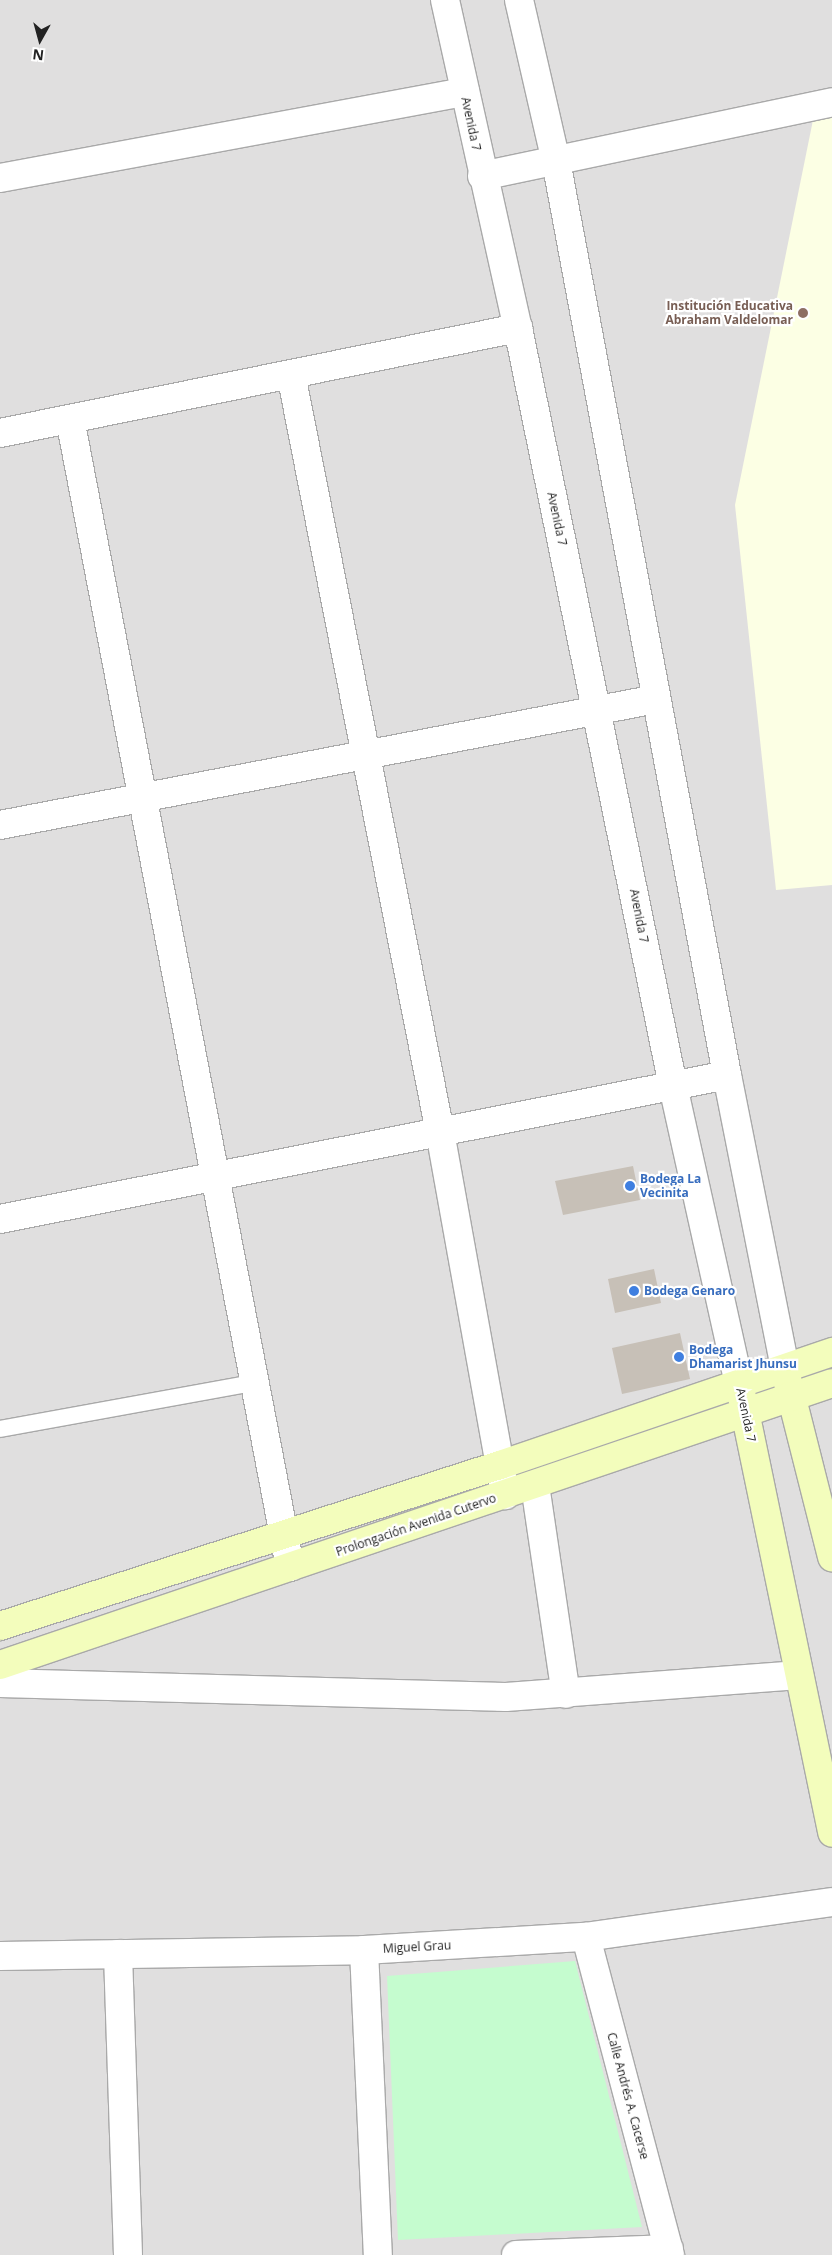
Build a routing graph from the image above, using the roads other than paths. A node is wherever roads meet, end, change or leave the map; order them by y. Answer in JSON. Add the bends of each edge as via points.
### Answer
{"nodes":[{"id":1,"x":445,"y":0,"type":"edge"},
{"id":2,"x":519,"y":0,"type":"edge"},
{"id":3,"x":464,"y":92,"type":"junction"},
{"id":4,"x":832,"y":102,"type":"edge"},
{"id":5,"x":556,"y":161,"type":"junction"},
{"id":6,"x":482,"y":176,"type":"junction"},
{"id":7,"x":0,"y":178,"type":"edge"},
{"id":8,"x":518,"y":328,"type":"junction"},
{"id":9,"x":291,"y":374,"type":"junction"},
{"id":10,"x":70,"y":419,"type":"junction"},
{"id":11,"x":0,"y":433,"type":"edge"},
{"id":12,"x":656,"y":699,"type":"junction"},
{"id":13,"x":597,"y":710,"type":"junction"},
{"id":14,"x":366,"y":754,"type":"junction"},
{"id":15,"x":143,"y":797,"type":"junction"},
{"id":16,"x":0,"y":825,"type":"edge"},
{"id":17,"x":727,"y":1075,"type":"junction"},
{"id":18,"x":673,"y":1086,"type":"junction"},
{"id":19,"x":440,"y":1132,"type":"junction"},
{"id":20,"x":216,"y":1176,"type":"junction"},
{"id":21,"x":0,"y":1219,"type":"edge"},
{"id":22,"x":832,"y":1352,"type":"edge"},
{"id":23,"x":785,"y":1367,"type":"junction"},
{"id":24,"x":254,"y":1382,"type":"junction"},
{"id":25,"x":739,"y":1384,"type":"junction"},
{"id":26,"x":832,"y":1384,"type":"edge"},
{"id":27,"x":790,"y":1397,"type":"junction"},
{"id":28,"x":746,"y":1415,"type":"junction"},
{"id":29,"x":0,"y":1429,"type":"edge"},
{"id":30,"x":500,"y":1465,"type":"junction"},
{"id":31,"x":535,"y":1485,"type":"junction"},
{"id":32,"x":505,"y":1495,"type":"junction"},
{"id":33,"x":284,"y":1534,"type":"junction"},
{"id":34,"x":832,"y":1557,"type":"edge"},
{"id":35,"x":290,"y":1567,"type":"junction"},
{"id":36,"x":0,"y":1626,"type":"edge"},
{"id":37,"x":0,"y":1665,"type":"edge"},
{"id":38,"x":799,"y":1675,"type":"junction"},
{"id":39,"x":0,"y":1684,"type":"edge"},
{"id":40,"x":566,"y":1694,"type":"junction"},
{"id":41,"x":832,"y":1832,"type":"edge"},
{"id":42,"x":832,"y":1902,"type":"edge"},
{"id":43,"x":586,"y":1937,"type":"junction"},
{"id":44,"x":364,"y":1950,"type":"junction"},
{"id":45,"x":118,"y":1954,"type":"junction"},
{"id":46,"x":0,"y":1956,"type":"edge"},
{"id":47,"x":669,"y":2252,"type":"edge"},
{"id":48,"x":128,"y":2255,"type":"edge"},
{"id":49,"x":378,"y":2255,"type":"edge"},
{"id":50,"x":516,"y":2255,"type":"edge"}],
"edges":[{"from":1,"to":3,"type":"street","name":"Avenida 7"},
{"from":2,"to":5,"type":"street"},
{"from":3,"to":6,"type":"street","name":"Avenida 7"},
{"from":3,"to":7,"type":"street"},
{"from":4,"to":5,"type":"street"},
{"from":5,"to":6,"type":"street"},
{"from":5,"to":12,"type":"street"},
{"from":6,"to":8,"type":"street","name":"Avenida 7"},
{"from":8,"to":9,"type":"street"},
{"from":8,"to":13,"type":"street","name":"Avenida 7"},
{"from":9,"to":10,"type":"street"},
{"from":9,"to":14,"type":"street"},
{"from":10,"to":11,"type":"street"},
{"from":10,"to":15,"type":"street"},
{"from":12,"to":13,"type":"street"},
{"from":12,"to":17,"type":"street"},
{"from":13,"to":14,"type":"street"},
{"from":13,"to":18,"type":"street","name":"Avenida 7"},
{"from":14,"to":15,"type":"street"},
{"from":14,"to":19,"type":"street"},
{"from":15,"to":16,"type":"street"},
{"from":15,"to":20,"type":"street"},
{"from":17,"to":18,"type":"street"},
{"from":17,"to":23,"type":"street"},
{"from":18,"to":19,"type":"street"},
{"from":18,"to":25,"type":"street","name":"Avenida 7"},
{"from":19,"to":20,"type":"street"},
{"from":19,"to":30,"type":"street"},
{"from":20,"to":21,"type":"street"},
{"from":20,"to":24,"type":"street"},
{"from":22,"to":23,"type":"street"},
{"from":23,"to":25,"type":"street"},
{"from":23,"to":27,"type":"street"},
{"from":24,"to":29,"type":"lane"},
{"from":24,"to":33,"type":"street"},
{"from":25,"to":28,"type":"street","name":"Avenida 7"},
{"from":25,"to":30,"type":"street"},
{"from":26,"to":27,"type":"street","name":"Prolongación Avenida Cutervo"},
{"from":27,"to":28,"type":"street","name":"Prolongación Avenida Cutervo"},
{"from":27,"to":34,"type":"street"},
{"from":28,"to":31,"type":"street","name":"Prolongación Avenida Cutervo"},
{"from":28,"to":38,"type":"street","name":"Avenida 7"},
{"from":30,"to":32,"type":"street"},
{"from":30,"to":33,"type":"street"},
{"from":31,"to":32,"type":"street","name":"Prolongación Avenida Cutervo"},
{"from":31,"to":40,"type":"street"},
{"from":32,"to":35,"type":"street","name":"Prolongación Avenida Cutervo"},
{"from":33,"to":35,"type":"street"},
{"from":33,"to":36,"type":"street"},
{"from":35,"to":37,"type":"street","name":"Prolongación Avenida Cutervo"},
{"from":38,"to":40,"type":"street"},
{"from":38,"to":41,"type":"street","name":"Avenida 7"},
{"from":39,"to":40,"type":"street","via":[[506,1697]]},
{"from":42,"to":43,"type":"street","name":"Miguel Grau"},
{"from":43,"to":44,"type":"street","name":"Miguel Grau"},
{"from":43,"to":47,"type":"street","name":"Calle Andrés A. Cacerse"},
{"from":44,"to":45,"type":"street","name":"Miguel Grau"},
{"from":44,"to":49,"type":"street"},
{"from":45,"to":46,"type":"street","name":"Miguel Grau"},
{"from":45,"to":48,"type":"street"},
{"from":47,"to":50,"type":"street"}]}
